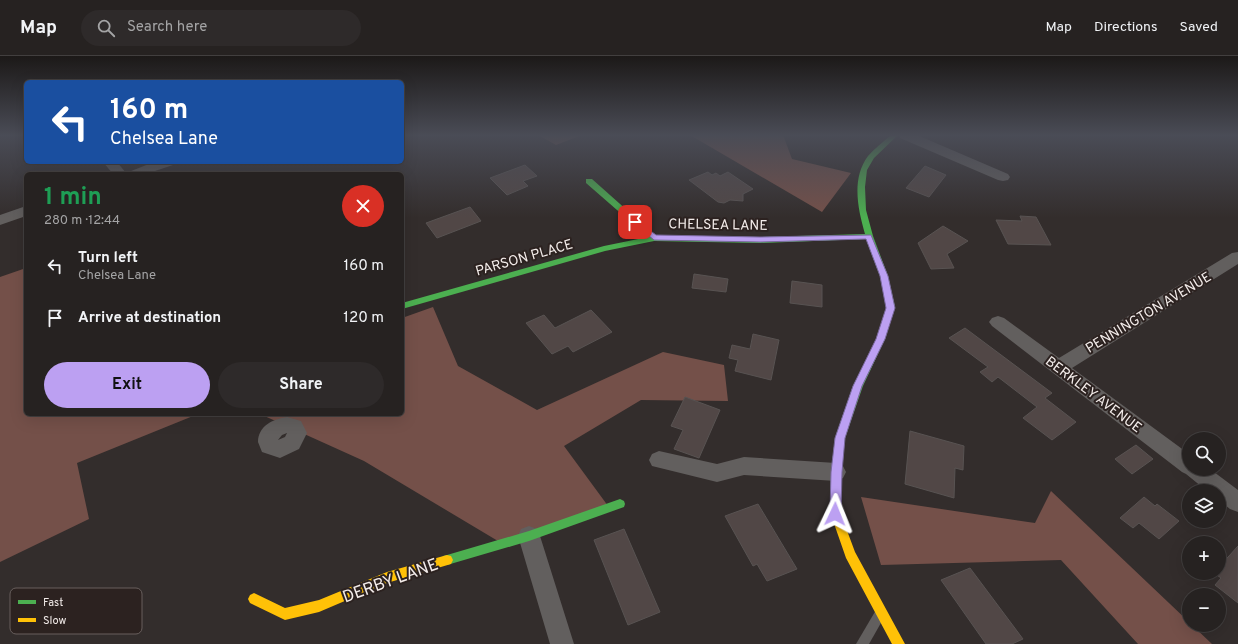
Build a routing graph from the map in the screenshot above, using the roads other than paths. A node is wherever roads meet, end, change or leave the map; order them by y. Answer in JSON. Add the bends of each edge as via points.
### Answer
{"nodes":[{"id":1,"x":867,"y":162,"type":"edge"},
{"id":2,"x":968,"y":162,"type":"edge"},
{"id":3,"x":112,"y":164,"type":"edge"},
{"id":4,"x":162,"y":164,"type":"edge"},
{"id":5,"x":118,"y":172,"type":"edge"},
{"id":6,"x":138,"y":172,"type":"edge"},
{"id":7,"x":1003,"y":178,"type":"dead end"},
{"id":8,"x":588,"y":181,"type":"dead end"},
{"id":9,"x":24,"y":211,"type":"edge"},
{"id":10,"x":0,"y":220,"type":"edge"},
{"id":11,"x":869,"y":236,"type":"junction"},
{"id":12,"x":654,"y":238,"type":"junction"},
{"id":13,"x":1238,"y":257,"type":"edge"},
{"id":14,"x":404,"y":305,"type":"edge"},
{"id":15,"x":998,"y":322,"type":"dead end"},
{"id":16,"x":1058,"y":367,"type":"junction"},
{"id":17,"x":659,"y":460,"type":"dead end"},
{"id":18,"x":1182,"y":461,"type":"edge"},
{"id":19,"x":836,"y":472,"type":"junction"},
{"id":20,"x":1203,"y":476,"type":"edge"},
{"id":21,"x":1238,"y":502,"type":"edge"},
{"id":22,"x":620,"y":504,"type":"dead end"},
{"id":23,"x":529,"y":536,"type":"junction"},
{"id":24,"x":254,"y":599,"type":"dead end"},
{"id":25,"x":881,"y":611,"type":"junction"},
{"id":26,"x":562,"y":644,"type":"edge"},
{"id":27,"x":862,"y":644,"type":"edge"},
{"id":28,"x":899,"y":644,"type":"edge"}],
"edges":[{"from":1,"to":11,"type":"street","via":[[861,187],[862,210]]},
{"from":2,"to":7,"type":"street"},
{"from":3,"to":5,"type":"street"},
{"from":4,"to":6,"type":"street"},
{"from":8,"to":12,"type":"street","name":"CHELSEA LANE"},
{"from":9,"to":10,"type":"street"},
{"from":11,"to":12,"type":"street","name":"CHELSEA LANE","via":[[760,240]]},
{"from":11,"to":19,"type":"street","via":[[884,276],[891,308],[881,339],[858,386],[845,423],[840,438]]},
{"from":12,"to":14,"type":"street","name":"PARSON PLACE","via":[[604,249]]},
{"from":13,"to":16,"type":"street","name":"PENNINGTON AVENUE"},
{"from":15,"to":16,"type":"street","name":"BERKLEY AVENUE"},
{"from":16,"to":18,"type":"street","name":"BERKLEY AVENUE"},
{"from":17,"to":19,"type":"street","via":[[717,473],[744,466]]},
{"from":19,"to":25,"type":"street","via":[[835,514],[850,554]]},
{"from":20,"to":21,"type":"street"},
{"from":22,"to":23,"type":"street","name":"DERBY LANE"},
{"from":23,"to":24,"type":"street","name":"DERBY LANE","via":[[387,578],[319,606],[285,614]]},
{"from":23,"to":26,"type":"street"},
{"from":25,"to":27,"type":"lane"},
{"from":25,"to":28,"type":"street"}]}
